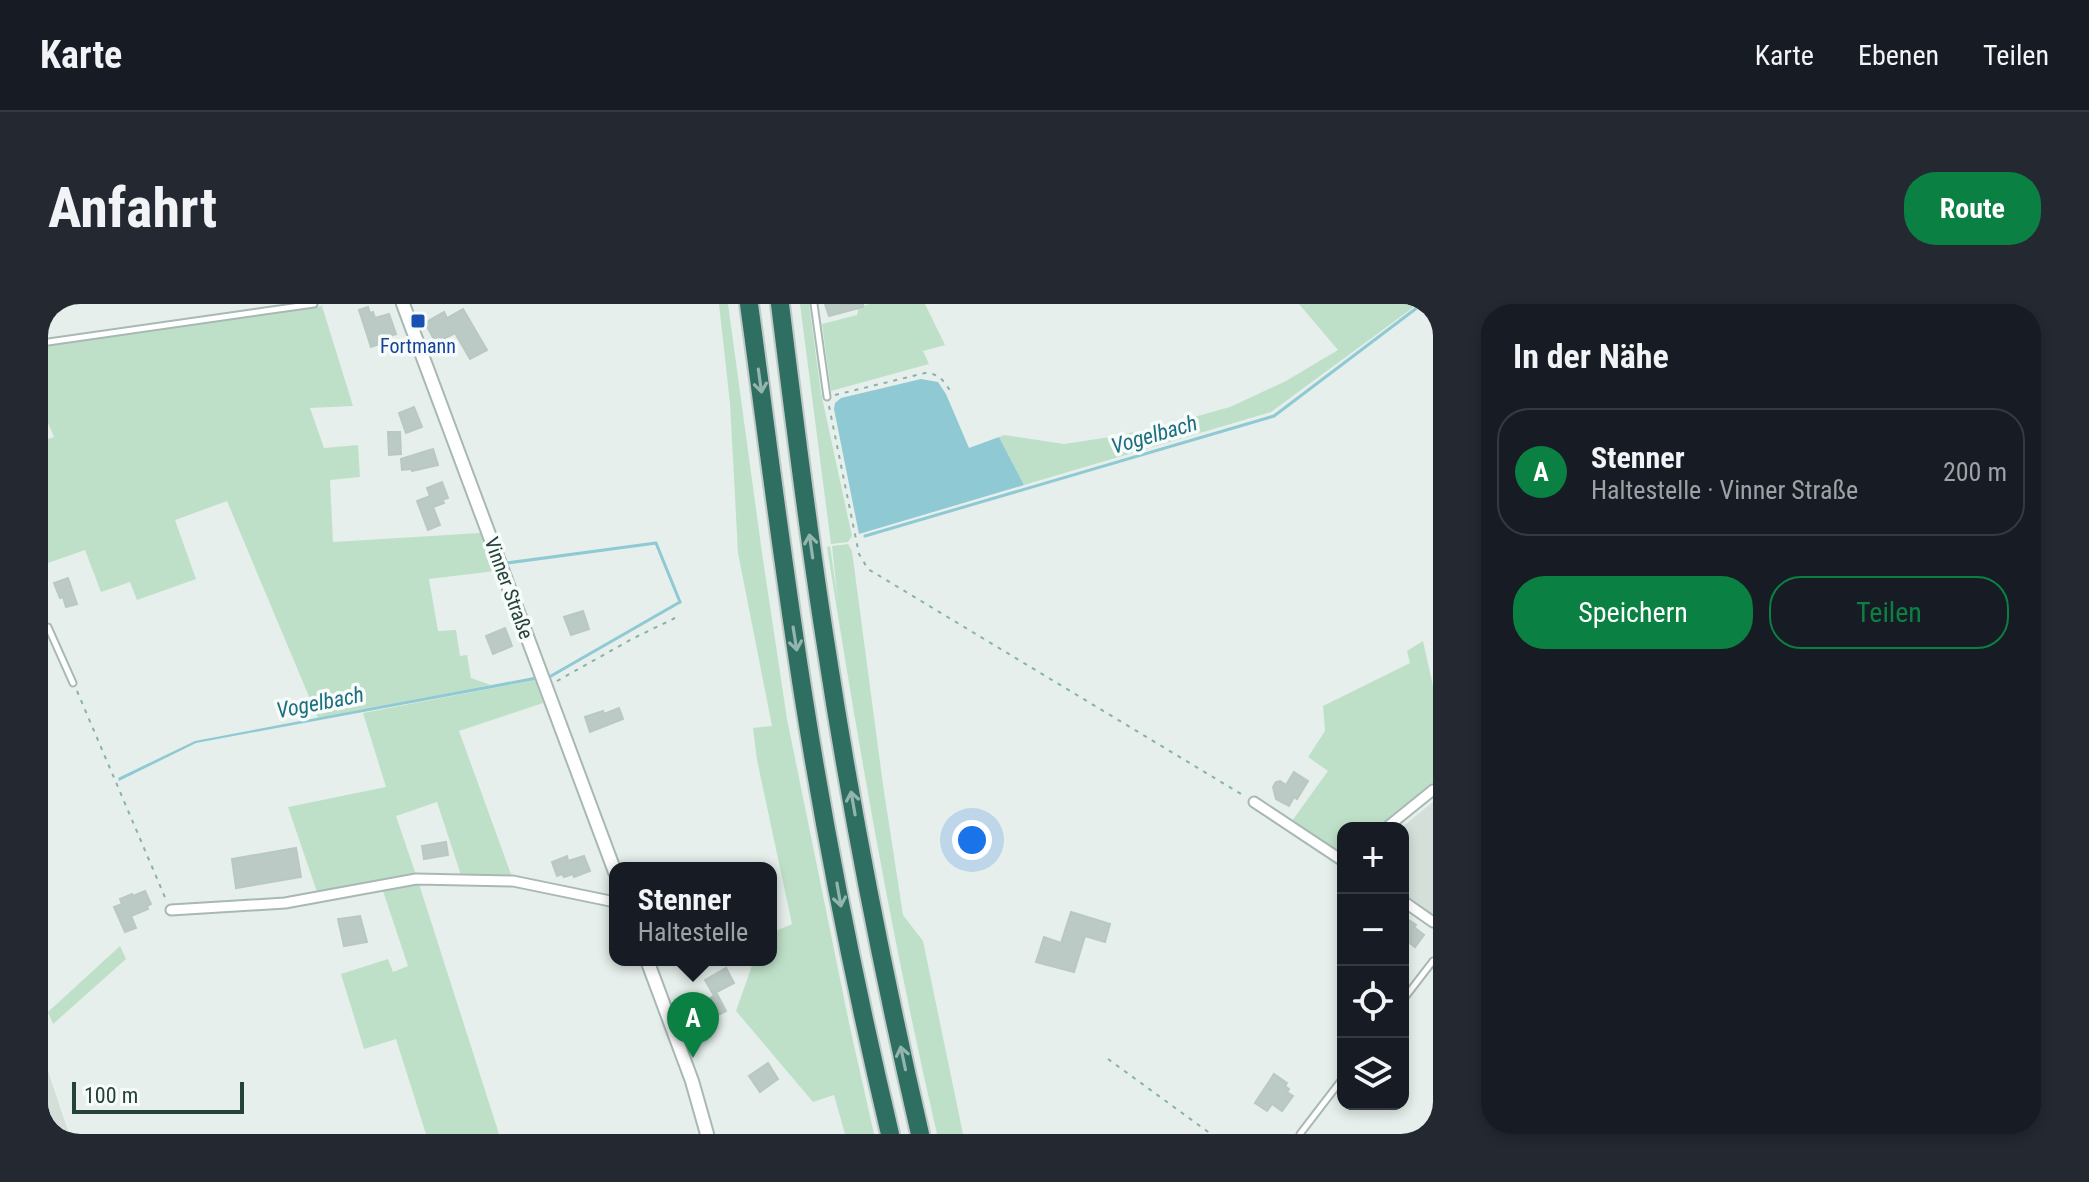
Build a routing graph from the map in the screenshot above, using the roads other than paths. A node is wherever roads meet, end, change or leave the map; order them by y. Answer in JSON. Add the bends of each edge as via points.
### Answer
{"nodes":[{"id":1,"x":314,"y":304,"type":"edge"},
{"id":2,"x":403,"y":304,"type":"edge"},
{"id":3,"x":749,"y":304,"type":"edge"},
{"id":4,"x":780,"y":304,"type":"edge"},
{"id":5,"x":814,"y":304,"type":"edge"},
{"id":6,"x":48,"y":342,"type":"edge"},
{"id":7,"x":827,"y":397,"type":"road end"},
{"id":8,"x":48,"y":627,"type":"edge"},
{"id":9,"x":73,"y":683,"type":"road end"},
{"id":10,"x":1433,"y":790,"type":"edge"},
{"id":11,"x":1254,"y":802,"type":"road end"},
{"id":12,"x":1393,"y":822,"type":"edge"},
{"id":13,"x":1337,"y":857,"type":"edge"},
{"id":14,"x":611,"y":862,"type":"edge"},
{"id":15,"x":609,"y":901,"type":"edge"},
{"id":16,"x":1409,"y":905,"type":"edge"},
{"id":17,"x":171,"y":910,"type":"road end"},
{"id":18,"x":1433,"y":922,"type":"edge"},
{"id":19,"x":1433,"y":961,"type":"edge"},
{"id":20,"x":649,"y":966,"type":"edge"},
{"id":21,"x":1409,"y":992,"type":"edge"},
{"id":22,"x":1337,"y":1086,"type":"edge"},
{"id":23,"x":707,"y":1134,"type":"edge"},
{"id":24,"x":890,"y":1134,"type":"edge"},
{"id":25,"x":920,"y":1134,"type":"edge"},
{"id":26,"x":1300,"y":1134,"type":"edge"}],
"edges":[{"from":1,"to":6,"type":"lane"},
{"from":2,"to":14,"type":"street","name":"Vinner Straße"},
{"from":3,"to":24,"type":"highway","one_way":true,"via":[[805,702]]},
{"from":25,"to":4,"type":"highway","one_way":true,"via":[[830,675]]},
{"from":5,"to":7,"type":"lane"},
{"from":8,"to":9,"type":"lane"},
{"from":10,"to":12,"type":"street"},
{"from":11,"to":13,"type":"street"},
{"from":15,"to":17,"type":"street","via":[[513,881],[416,879],[285,903]]},
{"from":16,"to":18,"type":"street"},
{"from":19,"to":21,"type":"lane"},
{"from":20,"to":23,"type":"street"},
{"from":22,"to":26,"type":"lane"}]}
